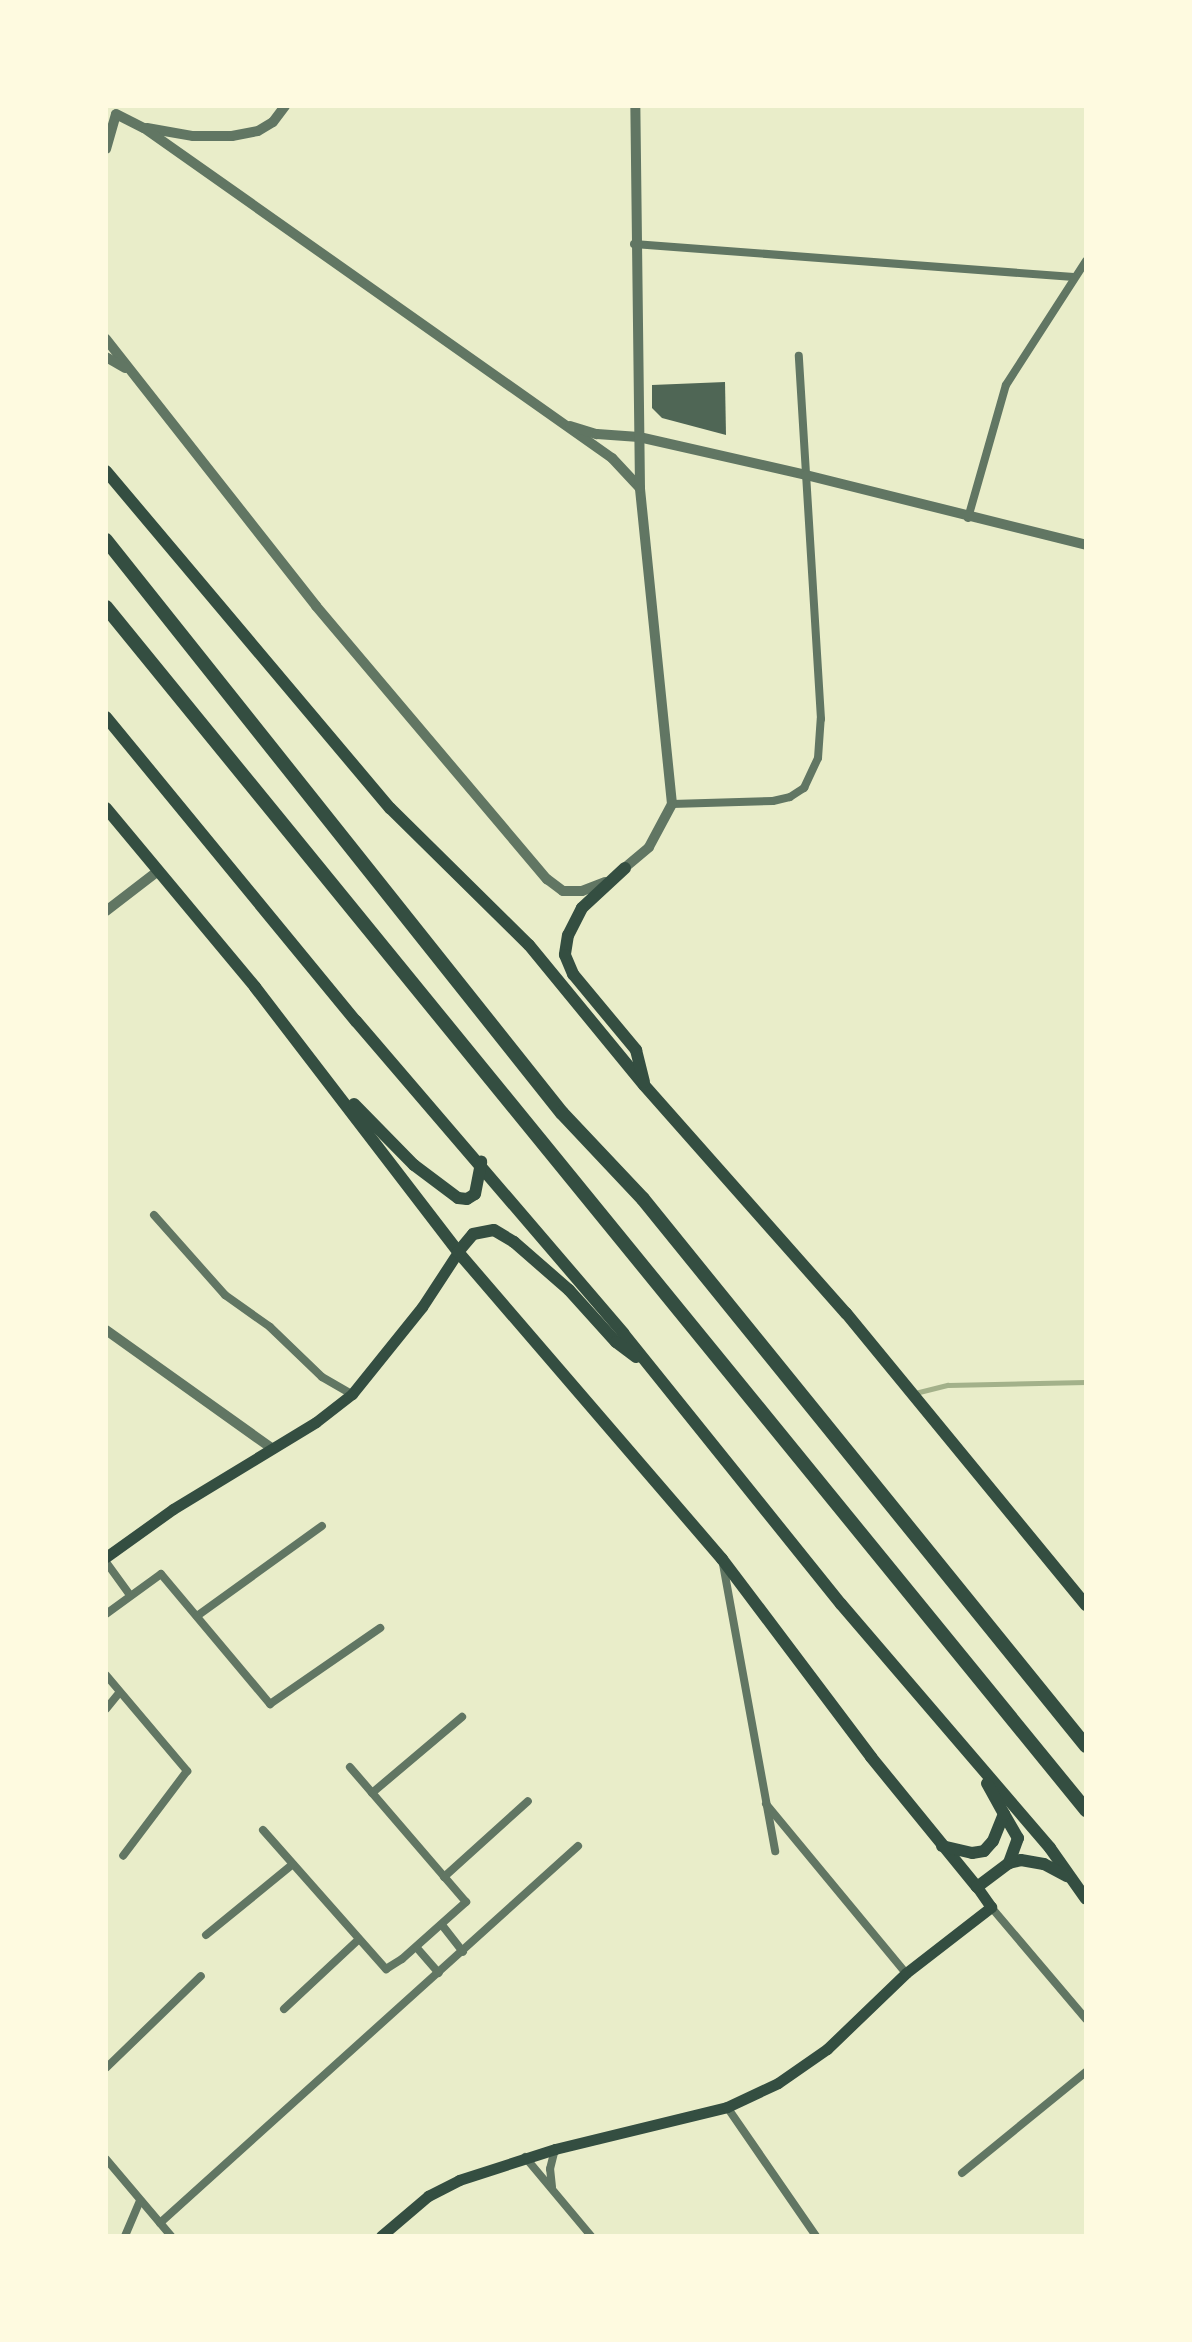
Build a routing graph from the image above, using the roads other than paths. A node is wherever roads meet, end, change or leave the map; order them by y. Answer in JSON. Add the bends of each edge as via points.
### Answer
{"nodes":[{"id":1,"x":285,"y":106,"type":"edge"},
{"id":2,"x":635,"y":106,"type":"edge"},
{"id":3,"x":116,"y":109,"type":"edge"},
{"id":4,"x":144,"y":128,"type":"junction"},
{"id":5,"x":106,"y":149,"type":"edge"},
{"id":6,"x":634,"y":244,"type":"junction"},
{"id":7,"x":1086,"y":261,"type":"edge"},
{"id":8,"x":1074,"y":277,"type":"junction"},
{"id":9,"x":106,"y":339,"type":"edge"},
{"id":10,"x":799,"y":356,"type":"dead end"},
{"id":11,"x":106,"y":357,"type":"edge"},
{"id":12,"x":130,"y":371,"type":"junction"},
{"id":13,"x":560,"y":422,"type":"junction"},
{"id":14,"x":639,"y":437,"type":"junction"},
{"id":15,"x":106,"y":471,"type":"edge"},
{"id":16,"x":806,"y":475,"type":"junction"},
{"id":17,"x":640,"y":488,"type":"junction"},
{"id":18,"x":968,"y":518,"type":"junction"},
{"id":19,"x":106,"y":540,"type":"edge"},
{"id":20,"x":1086,"y":545,"type":"edge"},
{"id":21,"x":106,"y":607,"type":"edge"},
{"id":22,"x":106,"y":717,"type":"edge"},
{"id":23,"x":672,"y":804,"type":"junction"},
{"id":24,"x":106,"y":808,"type":"edge"},
{"id":25,"x":625,"y":868,"type":"junction"},
{"id":26,"x":158,"y":871,"type":"junction"},
{"id":27,"x":106,"y":911,"type":"edge"},
{"id":28,"x":319,"y":1067,"type":"junction"},
{"id":29,"x":644,"y":1085,"type":"junction"},
{"id":30,"x":481,"y":1162,"type":"junction"},
{"id":31,"x":154,"y":1215,"type":"dead end"},
{"id":32,"x":458,"y":1252,"type":"junction"},
{"id":33,"x":106,"y":1330,"type":"edge"},
{"id":34,"x":645,"y":1364,"type":"junction"},
{"id":35,"x":352,"y":1394,"type":"junction"},
{"id":36,"x":273,"y":1449,"type":"junction"},
{"id":37,"x":322,"y":1526,"type":"dead end"},
{"id":38,"x":106,"y":1559,"type":"edge"},
{"id":39,"x":722,"y":1559,"type":"junction"},
{"id":40,"x":129,"y":1594,"type":"junction"},
{"id":41,"x":1086,"y":1605,"type":"edge"},
{"id":42,"x":106,"y":1614,"type":"edge"},
{"id":43,"x":197,"y":1616,"type":"junction"},
{"id":44,"x":380,"y":1628,"type":"dead end"},
{"id":45,"x":106,"y":1675,"type":"edge"},
{"id":46,"x":119,"y":1693,"type":"junction"},
{"id":47,"x":106,"y":1709,"type":"edge"},
{"id":48,"x":462,"y":1717,"type":"dead end"},
{"id":49,"x":1086,"y":1746,"type":"edge"},
{"id":50,"x":966,"y":1749,"type":"junction"},
{"id":51,"x":350,"y":1767,"type":"dead end"},
{"id":52,"x":372,"y":1793,"type":"junction"},
{"id":53,"x":528,"y":1801,"type":"dead end"},
{"id":54,"x":766,"y":1803,"type":"junction"},
{"id":55,"x":1086,"y":1810,"type":"edge"},
{"id":56,"x":1004,"y":1814,"type":"junction"},
{"id":57,"x":263,"y":1830,"type":"dead end"},
{"id":58,"x":578,"y":1846,"type":"dead end"},
{"id":59,"x":942,"y":1846,"type":"junction"},
{"id":60,"x":775,"y":1851,"type":"dead end"},
{"id":61,"x":123,"y":1856,"type":"dead end"},
{"id":62,"x":1009,"y":1863,"type":"junction"},
{"id":63,"x":293,"y":1864,"type":"junction"},
{"id":64,"x":1067,"y":1876,"type":"junction"},
{"id":65,"x":444,"y":1877,"type":"junction"},
{"id":66,"x":977,"y":1887,"type":"junction"},
{"id":67,"x":1086,"y":1899,"type":"edge"},
{"id":68,"x":991,"y":1907,"type":"junction"},
{"id":69,"x":442,"y":1925,"type":"junction"},
{"id":70,"x":206,"y":1935,"type":"dead end"},
{"id":71,"x":358,"y":1940,"type":"junction"},
{"id":72,"x":417,"y":1948,"type":"junction"},
{"id":73,"x":463,"y":1952,"type":"junction"},
{"id":74,"x":439,"y":1973,"type":"junction"},
{"id":75,"x":906,"y":1973,"type":"junction"},
{"id":76,"x":201,"y":1976,"type":"dead end"},
{"id":77,"x":284,"y":2009,"type":"dead end"},
{"id":78,"x":1086,"y":2019,"type":"edge"},
{"id":79,"x":106,"y":2068,"type":"edge"},
{"id":80,"x":1086,"y":2072,"type":"edge"},
{"id":81,"x":727,"y":2107,"type":"junction"},
{"id":82,"x":555,"y":2149,"type":"junction"},
{"id":83,"x":525,"y":2157,"type":"junction"},
{"id":84,"x":106,"y":2159,"type":"edge"},
{"id":85,"x":962,"y":2173,"type":"dead end"},
{"id":86,"x":554,"y":2191,"type":"junction"},
{"id":87,"x":140,"y":2201,"type":"junction"},
{"id":88,"x":160,"y":2223,"type":"junction"},
{"id":89,"x":125,"y":2236,"type":"edge"},
{"id":90,"x":171,"y":2236,"type":"edge"},
{"id":91,"x":381,"y":2236,"type":"edge"},
{"id":92,"x":591,"y":2236,"type":"edge"},
{"id":93,"x":816,"y":2236,"type":"edge"}],
"edges":[{"from":1,"to":4,"type":"street","via":[[258,131],[232,136]]},
{"from":2,"to":6,"type":"street"},
{"from":3,"to":4,"type":"street"},
{"from":3,"to":5,"type":"street"},
{"from":4,"to":13,"type":"street"},
{"from":6,"to":8,"type":"street"},
{"from":6,"to":14,"type":"street"},
{"from":7,"to":8,"type":"street"},
{"from":8,"to":18,"type":"street","via":[[1006,385]]},
{"from":9,"to":12,"type":"street"},
{"from":10,"to":16,"type":"street"},
{"from":11,"to":12,"type":"street"},
{"from":12,"to":25,"type":"street","via":[[316,606],[547,879],[563,891],[582,891]]},
{"from":13,"to":14,"type":"street","via":[[597,434]]},
{"from":13,"to":17,"type":"street","via":[[612,458]]},
{"from":14,"to":16,"type":"street"},
{"from":14,"to":17,"type":"street"},
{"from":15,"to":29,"type":"highway","via":[[390,808],[529,945]]},
{"from":16,"to":18,"type":"street"},
{"from":16,"to":23,"type":"street","via":[[821,719],[814,773],[804,788],[773,801]]},
{"from":17,"to":23,"type":"street"},
{"from":18,"to":20,"type":"street"},
{"from":19,"to":49,"type":"highway","via":[[562,1113],[643,1199]]},
{"from":21,"to":55,"type":"highway"},
{"from":22,"to":30,"type":"highway","via":[[346,1009]]},
{"from":23,"to":25,"type":"street","via":[[649,847]]},
{"from":24,"to":26,"type":"highway"},
{"from":25,"to":29,"type":"highway","via":[[582,908],[565,955],[573,974],[636,1050]]},
{"from":26,"to":27,"type":"street"},
{"from":26,"to":28,"type":"highway"},
{"from":28,"to":30,"type":"highway","via":[[414,1165],[449,1193],[467,1199],[475,1194]]},
{"from":28,"to":32,"type":"highway"},
{"from":29,"to":41,"type":"highway","via":[[846,1313]]},
{"from":30,"to":34,"type":"highway"},
{"from":31,"to":35,"type":"street","via":[[225,1295],[270,1327],[322,1377]]},
{"from":32,"to":34,"type":"highway","via":[[473,1234],[494,1230],[569,1290],[616,1342]]},
{"from":32,"to":35,"type":"main road","via":[[422,1307]]},
{"from":32,"to":39,"type":"highway"},
{"from":33,"to":36,"type":"street"},
{"from":34,"to":50,"type":"highway"},
{"from":35,"to":36,"type":"main road"},
{"from":36,"to":38,"type":"main road","via":[[173,1509]]},
{"from":37,"to":43,"type":"street"},
{"from":38,"to":40,"type":"street"},
{"from":39,"to":54,"type":"street"},
{"from":39,"to":59,"type":"highway"},
{"from":40,"to":42,"type":"street"},
{"from":40,"to":43,"type":"street","via":[[161,1574]]},
{"from":43,"to":44,"type":"street","via":[[270,1704]]},
{"from":45,"to":46,"type":"street"},
{"from":46,"to":47,"type":"street"},
{"from":46,"to":61,"type":"street","via":[[187,1771]]},
{"from":48,"to":52,"type":"street"},
{"from":50,"to":56,"type":"highway"},
{"from":50,"to":64,"type":"highway","via":[[1050,1848]]},
{"from":51,"to":52,"type":"street"},
{"from":52,"to":65,"type":"street"},
{"from":53,"to":65,"type":"street"},
{"from":54,"to":60,"type":"street"},
{"from":54,"to":75,"type":"street"},
{"from":56,"to":59,"type":"highway","via":[[984,1851]]},
{"from":56,"to":62,"type":"highway","via":[[1018,1838]]},
{"from":57,"to":63,"type":"street"},
{"from":58,"to":73,"type":"street"},
{"from":59,"to":66,"type":"highway"},
{"from":62,"to":64,"type":"highway","via":[[1031,1860]]},
{"from":62,"to":66,"type":"highway"},
{"from":63,"to":70,"type":"street"},
{"from":63,"to":71,"type":"street"},
{"from":64,"to":67,"type":"highway"},
{"from":65,"to":69,"type":"street","via":[[466,1902]]},
{"from":66,"to":68,"type":"main road"},
{"from":68,"to":75,"type":"main road"},
{"from":68,"to":78,"type":"street"},
{"from":69,"to":72,"type":"street"},
{"from":69,"to":73,"type":"street"},
{"from":71,"to":72,"type":"street","via":[[386,1969]]},
{"from":71,"to":77,"type":"street"},
{"from":72,"to":74,"type":"street"},
{"from":73,"to":74,"type":"street"},
{"from":74,"to":88,"type":"street"},
{"from":75,"to":81,"type":"main road","via":[[827,2049],[778,2083]]},
{"from":76,"to":79,"type":"street"},
{"from":80,"to":85,"type":"street"},
{"from":81,"to":82,"type":"main road"},
{"from":81,"to":93,"type":"street"},
{"from":82,"to":83,"type":"main road"},
{"from":82,"to":86,"type":"street","via":[[550,2169]]},
{"from":83,"to":86,"type":"street"},
{"from":83,"to":91,"type":"main road","via":[[428,2196]]},
{"from":84,"to":87,"type":"street"},
{"from":86,"to":92,"type":"street"},
{"from":87,"to":88,"type":"street"},
{"from":87,"to":89,"type":"street"},
{"from":88,"to":90,"type":"street"}]}
